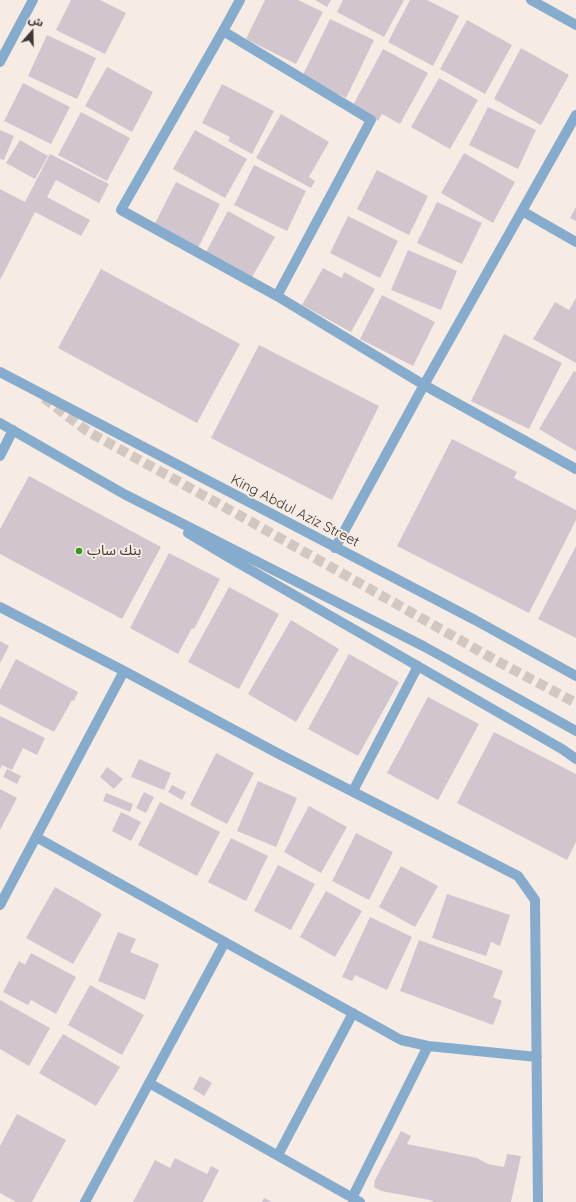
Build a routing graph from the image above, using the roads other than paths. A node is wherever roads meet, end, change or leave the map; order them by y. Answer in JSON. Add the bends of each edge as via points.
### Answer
{"nodes":[{"id":1,"x":33,"y":0,"type":"edge"},
{"id":2,"x":240,"y":0,"type":"edge"},
{"id":3,"x":531,"y":0,"type":"edge"},
{"id":4,"x":576,"y":25,"type":"edge"},
{"id":5,"x":223,"y":31,"type":"junction"},
{"id":6,"x":0,"y":62,"type":"edge"},
{"id":7,"x":576,"y":115,"type":"edge"},
{"id":8,"x":572,"y":130,"type":"edge"},
{"id":9,"x":522,"y":211,"type":"junction"},
{"id":10,"x":576,"y":242,"type":"edge"},
{"id":11,"x":277,"y":296,"type":"junction"},
{"id":12,"x":0,"y":372,"type":"edge"},
{"id":13,"x":424,"y":385,"type":"junction"},
{"id":14,"x":0,"y":423,"type":"edge"},
{"id":15,"x":13,"y":430,"type":"junction"},
{"id":16,"x":0,"y":456,"type":"edge"},
{"id":17,"x":576,"y":469,"type":"edge"},
{"id":18,"x":124,"y":494,"type":"junction"},
{"id":19,"x":335,"y":548,"type":"junction"},
{"id":20,"x":0,"y":607,"type":"edge"},
{"id":21,"x":418,"y":666,"type":"junction"},
{"id":22,"x":124,"y":671,"type":"junction"},
{"id":23,"x":576,"y":676,"type":"edge"},
{"id":24,"x":576,"y":731,"type":"edge"},
{"id":25,"x":576,"y":759,"type":"edge"},
{"id":26,"x":353,"y":791,"type":"junction"},
{"id":27,"x":36,"y":837,"type":"junction"},
{"id":28,"x":0,"y":906,"type":"edge"},
{"id":29,"x":225,"y":942,"type":"junction"},
{"id":30,"x":353,"y":1013,"type":"junction"},
{"id":31,"x":428,"y":1046,"type":"junction"},
{"id":32,"x":537,"y":1057,"type":"junction"},
{"id":33,"x":149,"y":1083,"type":"junction"},
{"id":34,"x":278,"y":1155,"type":"junction"},
{"id":35,"x":356,"y":1200,"type":"edge"},
{"id":36,"x":85,"y":1202,"type":"edge"},
{"id":37,"x":538,"y":1202,"type":"edge"}],
"edges":[{"from":1,"to":6,"type":"street"},
{"from":2,"to":5,"type":"street"},
{"from":3,"to":4,"type":"street"},
{"from":5,"to":11,"type":"street","via":[[371,120]]},
{"from":5,"to":11,"type":"street","via":[[121,210]]},
{"from":7,"to":8,"type":"street"},
{"from":8,"to":9,"type":"street"},
{"from":9,"to":10,"type":"street"},
{"from":9,"to":13,"type":"street"},
{"from":11,"to":13,"type":"street"},
{"from":12,"to":19,"type":"street","name":"King Abdul Aziz Street"},
{"from":13,"to":17,"type":"street"},
{"from":13,"to":19,"type":"street"},
{"from":14,"to":15,"type":"street"},
{"from":15,"to":16,"type":"street"},
{"from":15,"to":18,"type":"street"},
{"from":18,"to":21,"type":"street","via":[[228,558]]},
{"from":18,"to":24,"type":"street","via":[[425,646]]},
{"from":19,"to":23,"type":"street","name":"King Abdul Aziz Street","via":[[475,620]]},
{"from":20,"to":22,"type":"street"},
{"from":21,"to":25,"type":"street"},
{"from":21,"to":26,"type":"street"},
{"from":22,"to":26,"type":"street"},
{"from":22,"to":27,"type":"street"},
{"from":26,"to":32,"type":"street","via":[[518,876],[535,900]]},
{"from":27,"to":28,"type":"street"},
{"from":27,"to":29,"type":"street"},
{"from":29,"to":30,"type":"street"},
{"from":29,"to":33,"type":"street"},
{"from":30,"to":31,"type":"street","via":[[401,1040]]},
{"from":30,"to":34,"type":"street"},
{"from":31,"to":32,"type":"street"},
{"from":31,"to":35,"type":"street"},
{"from":32,"to":37,"type":"street"},
{"from":33,"to":34,"type":"street"},
{"from":33,"to":36,"type":"street"},
{"from":34,"to":35,"type":"street"}]}
